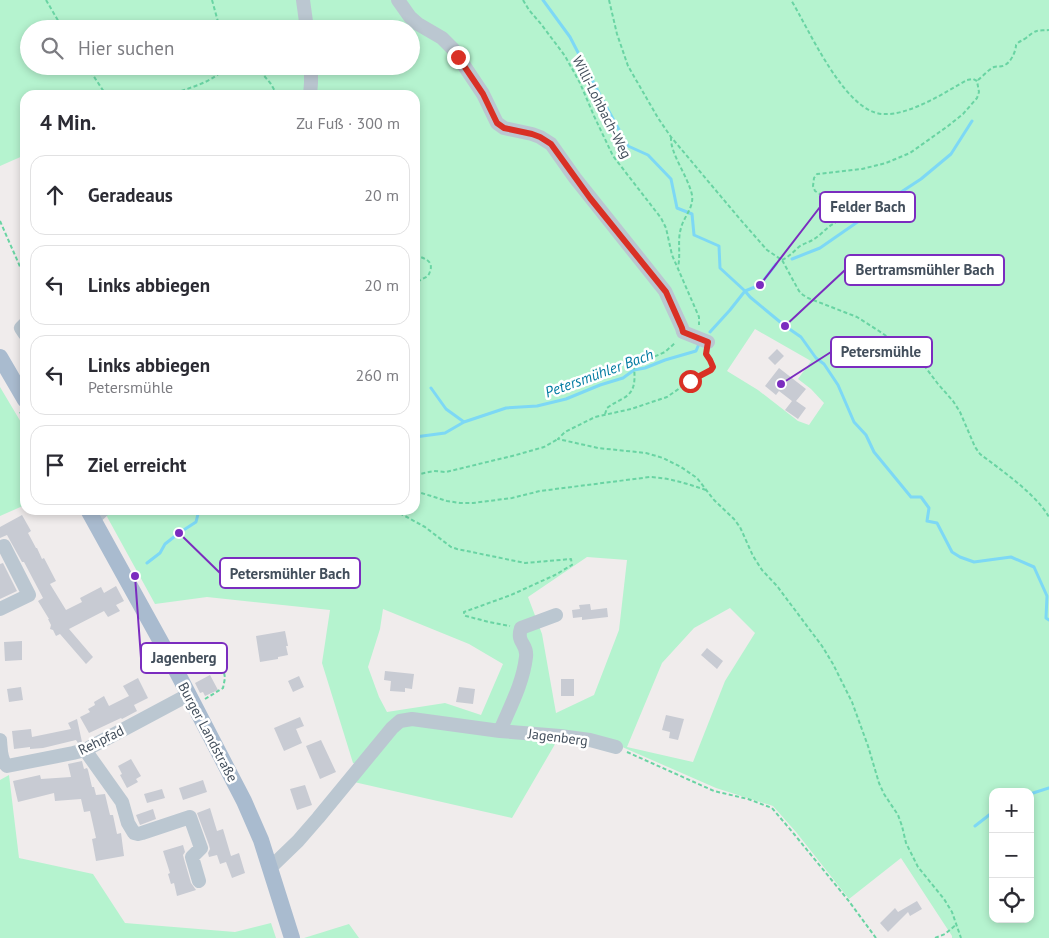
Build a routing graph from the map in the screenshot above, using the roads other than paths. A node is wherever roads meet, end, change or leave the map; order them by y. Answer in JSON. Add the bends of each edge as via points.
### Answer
{"nodes":[{"id":1,"x":303,"y":0,"type":"edge"},
{"id":2,"x":398,"y":0,"type":"edge"},
{"id":3,"x":306,"y":20,"type":"edge"},
{"id":4,"x":414,"y":20,"type":"edge"},
{"id":5,"x":420,"y":25,"type":"edge"},
{"id":6,"x":311,"y":75,"type":"edge"},
{"id":7,"x":310,"y":90,"type":"edge"},
{"id":8,"x":708,"y":342,"type":"road end"},
{"id":9,"x":0,"y":357,"type":"edge"},
{"id":10,"x":20,"y":391,"type":"edge"},
{"id":11,"x":96,"y":515,"type":"edge"},
{"id":12,"x":4,"y":546,"type":"dead end"},
{"id":13,"x":0,"y":609,"type":"edge"},
{"id":14,"x":556,"y":616,"type":"dead end"},
{"id":15,"x":194,"y":698,"type":"junction"},
{"id":16,"x":500,"y":731,"type":"junction"},
{"id":17,"x":0,"y":740,"type":"edge"},
{"id":18,"x":616,"y":747,"type":"road end"},
{"id":19,"x":85,"y":750,"type":"junction"},
{"id":20,"x":3,"y":769,"type":"edge"},
{"id":21,"x":270,"y":868,"type":"junction"},
{"id":22,"x":199,"y":881,"type":"dead end"},
{"id":23,"x":292,"y":938,"type":"edge"}],
"edges":[{"from":1,"to":3,"type":"street"},
{"from":2,"to":4,"type":"street"},
{"from":5,"to":8,"type":"street","via":[[442,38],[453,49],[483,94],[497,123],[504,128],[540,137],[551,144],[666,292],[682,328]]},
{"from":6,"to":7,"type":"street"},
{"from":9,"to":10,"type":"main road"},
{"from":11,"to":15,"type":"main road","name":"Burger Landstraße"},
{"from":12,"to":13,"type":"street","via":[[29,595]]},
{"from":14,"to":16,"type":"street","via":[[521,628],[519,639],[526,650],[524,668]]},
{"from":15,"to":19,"type":"street","name":"Rehpfad"},
{"from":15,"to":21,"type":"main road","name":"Burger Landstraße","via":[[244,801]]},
{"from":16,"to":18,"type":"street","name":"Jagenberg","via":[[590,740]]},
{"from":16,"to":21,"type":"street","name":"Jagenberg","via":[[412,719],[400,721],[298,841]]},
{"from":17,"to":20,"type":"street","name":"Rehpfad"},
{"from":19,"to":20,"type":"street","name":"Rehpfad"},
{"from":19,"to":22,"type":"street","via":[[122,802],[134,833],[190,817],[201,848],[192,857]]},
{"from":21,"to":23,"type":"main road","name":"Burger Landstraße"}]}
